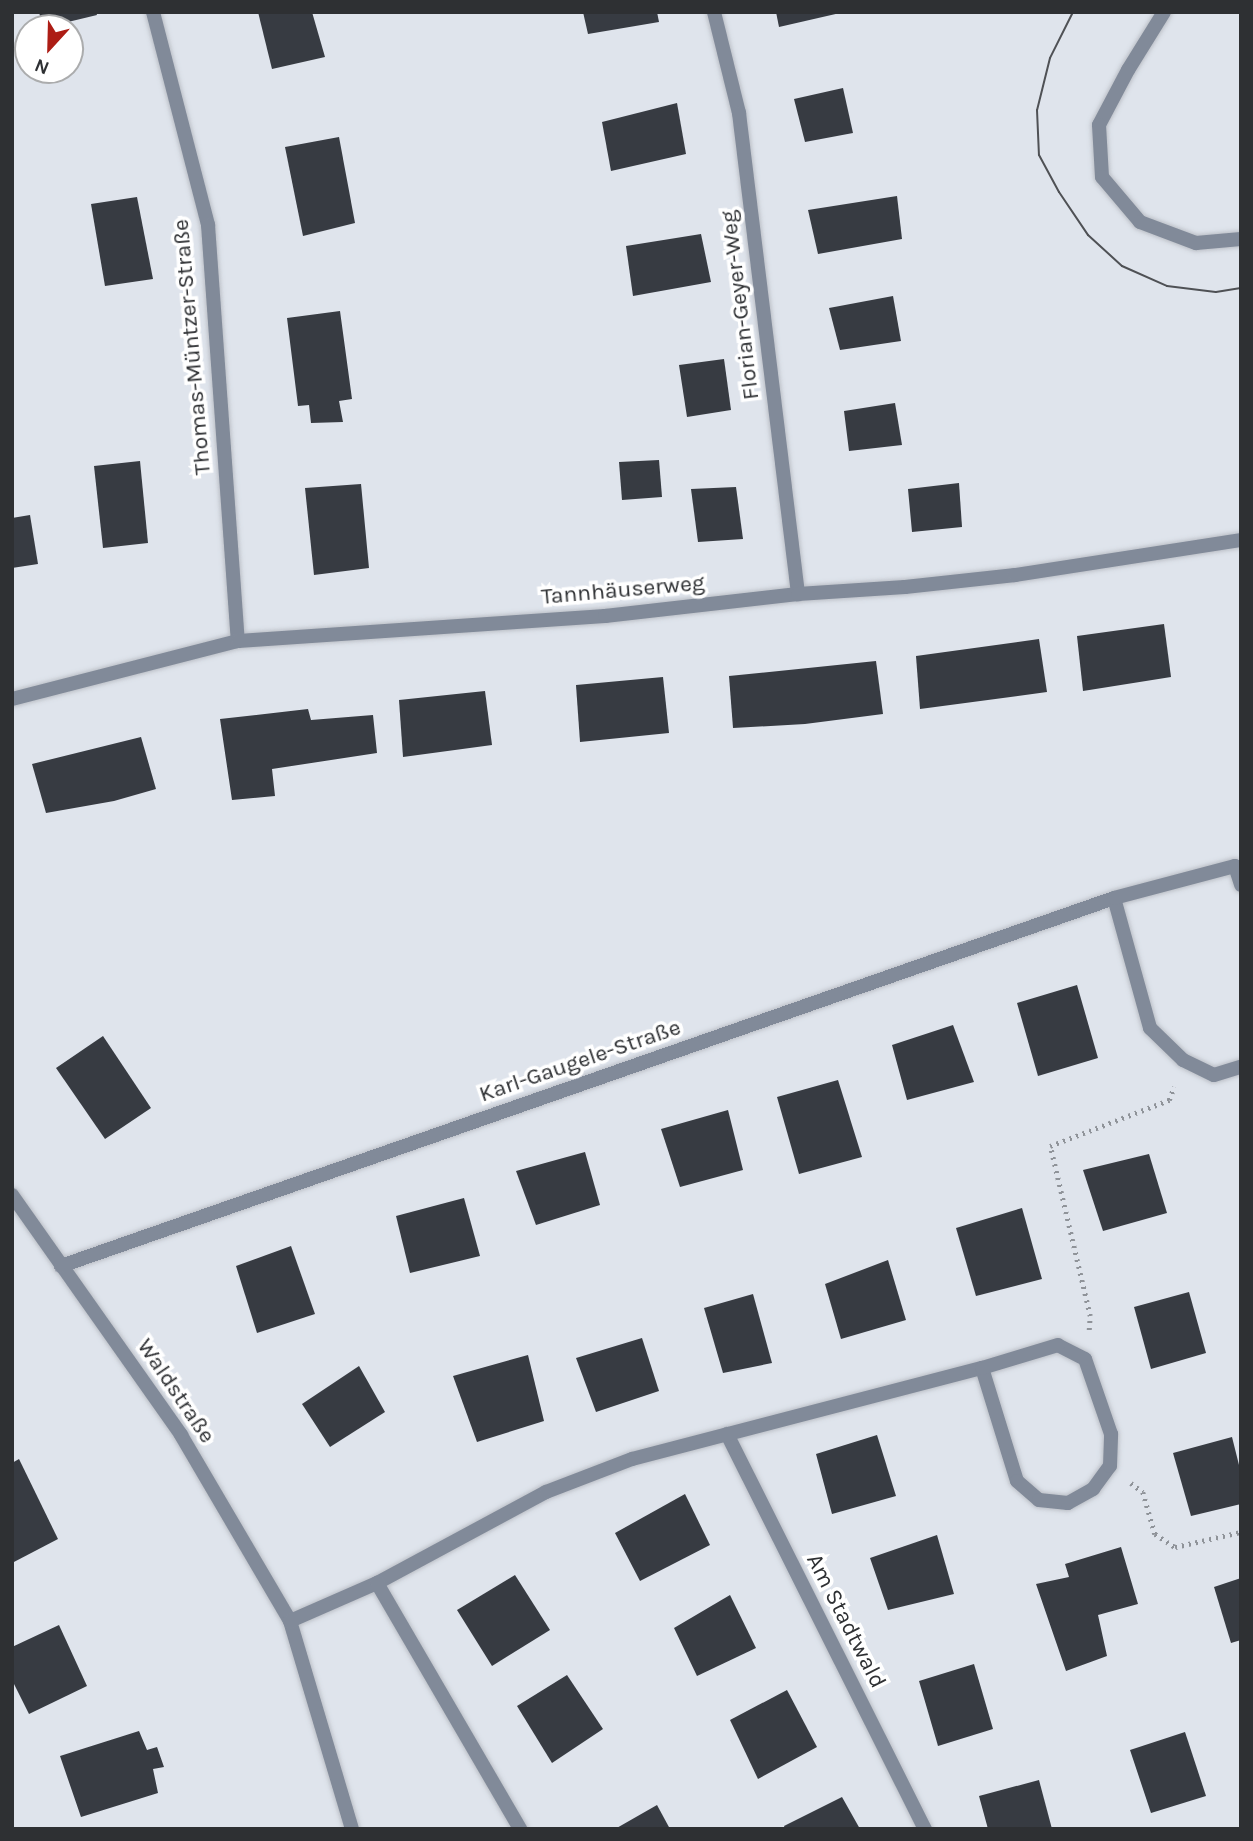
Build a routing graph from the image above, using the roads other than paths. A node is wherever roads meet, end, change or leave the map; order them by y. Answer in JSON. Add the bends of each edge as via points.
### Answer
{"nodes":[{"id":1,"x":153,"y":12,"type":"edge"},
{"id":2,"x":714,"y":12,"type":"edge"},
{"id":3,"x":1164,"y":12,"type":"edge"},
{"id":4,"x":1241,"y":239,"type":"edge"},
{"id":5,"x":1241,"y":540,"type":"edge"},
{"id":6,"x":798,"y":594,"type":"junction"},
{"id":7,"x":238,"y":641,"type":"junction"},
{"id":8,"x":12,"y":699,"type":"edge"},
{"id":9,"x":1241,"y":885,"type":"edge"},
{"id":10,"x":1114,"y":898,"type":"junction"},
{"id":11,"x":1241,"y":1067,"type":"edge"},
{"id":12,"x":12,"y":1195,"type":"edge"},
{"id":13,"x":61,"y":1266,"type":"junction"},
{"id":14,"x":982,"y":1368,"type":"junction"},
{"id":15,"x":727,"y":1434,"type":"junction"},
{"id":16,"x":377,"y":1583,"type":"junction"},
{"id":17,"x":290,"y":1621,"type":"junction"},
{"id":18,"x":352,"y":1829,"type":"edge"},
{"id":19,"x":520,"y":1829,"type":"edge"},
{"id":20,"x":925,"y":1829,"type":"edge"}],
"edges":[{"from":1,"to":7,"type":"street","name":"Thomas-Müntzer-Straße","via":[[208,225]]},
{"from":2,"to":6,"type":"street","name":"Florian-Geyer-Weg","via":[[739,113]]},
{"from":3,"to":4,"type":"street","via":[[1099,125],[1102,177],[1140,222],[1196,243]]},
{"from":5,"to":6,"type":"street","name":"Tannhäuserweg","via":[[1015,575]]},
{"from":6,"to":7,"type":"street","name":"Tannhäuserweg","via":[[605,616]]},
{"from":7,"to":8,"type":"street","name":"Tannhäuserweg"},
{"from":9,"to":10,"type":"street","name":"Karl-Gaugele-Straße","via":[[1235,866]]},
{"from":10,"to":11,"type":"street","via":[[1150,1028],[1183,1060],[1214,1075]]},
{"from":10,"to":13,"type":"street","name":"Karl-Gaugele-Straße"},
{"from":12,"to":13,"type":"street","name":"Waldstraße"},
{"from":13,"to":17,"type":"street","name":"Waldstraße","via":[[181,1436]]},
{"from":14,"to":14,"type":"street","via":[[1058,1345],[1085,1359],[1111,1434],[1110,1466],[1093,1489],[1069,1503],[1039,1500],[1017,1480]]},
{"from":14,"to":15,"type":"street"},
{"from":15,"to":16,"type":"street","via":[[632,1459],[546,1492]]},
{"from":15,"to":20,"type":"street","name":"Am Stadtwald"},
{"from":16,"to":17,"type":"street"},
{"from":16,"to":19,"type":"street"},
{"from":17,"to":18,"type":"street","name":"Waldstraße"}]}
